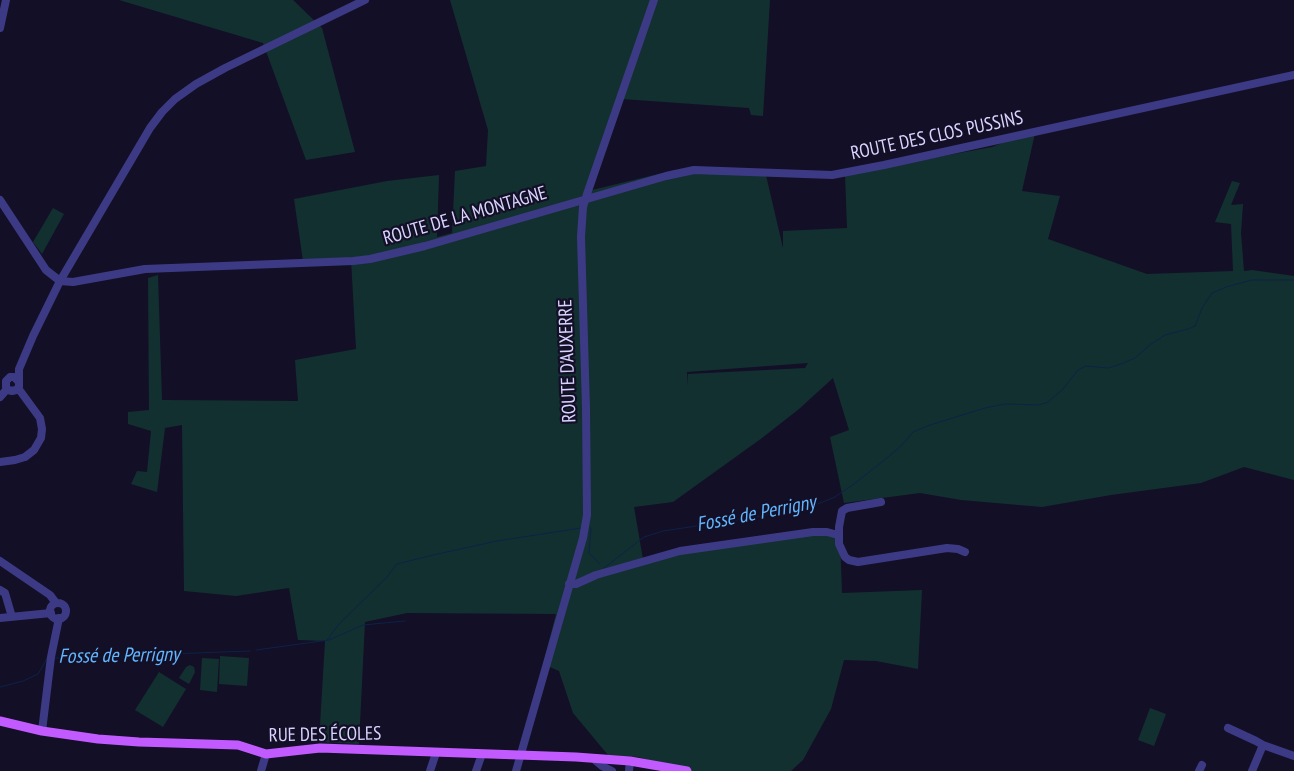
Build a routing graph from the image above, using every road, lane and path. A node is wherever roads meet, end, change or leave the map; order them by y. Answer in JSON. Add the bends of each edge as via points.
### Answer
{"nodes":[{"id":1,"x":6,"y":0,"type":"edge"},
{"id":2,"x":365,"y":0,"type":"edge"},
{"id":3,"x":654,"y":0,"type":"edge"},
{"id":4,"x":0,"y":28,"type":"edge"},
{"id":5,"x":1294,"y":75,"type":"edge"},
{"id":6,"x":0,"y":200,"type":"edge"},
{"id":7,"x":585,"y":200,"type":"junction"},
{"id":8,"x":60,"y":281,"type":"junction"},
{"id":9,"x":11,"y":380,"type":"edge"},
{"id":10,"x":0,"y":397,"type":"edge"},
{"id":11,"x":0,"y":462,"type":"edge"},
{"id":12,"x":881,"y":502,"type":"dead end"},
{"id":13,"x":838,"y":535,"type":"junction"},
{"id":14,"x":965,"y":552,"type":"dead end"},
{"id":15,"x":0,"y":561,"type":"edge"},
{"id":16,"x":569,"y":584,"type":"junction"},
{"id":17,"x":0,"y":590,"type":"edge"},
{"id":18,"x":56,"y":604,"type":"junction"},
{"id":19,"x":51,"y":612,"type":"junction"},
{"id":20,"x":12,"y":617,"type":"junction"},
{"id":21,"x":0,"y":618,"type":"edge"},
{"id":22,"x":58,"y":618,"type":"junction"},
{"id":23,"x":0,"y":721,"type":"edge"},
{"id":24,"x":1228,"y":728,"type":"dead end"},
{"id":25,"x":42,"y":732,"type":"junction"},
{"id":26,"x":1264,"y":745,"type":"junction"},
{"id":27,"x":436,"y":752,"type":"junction"},
{"id":28,"x":266,"y":754,"type":"junction"},
{"id":29,"x":482,"y":754,"type":"junction"},
{"id":30,"x":521,"y":756,"type":"junction"},
{"id":31,"x":1294,"y":756,"type":"edge"},
{"id":32,"x":597,"y":758,"type":"junction"},
{"id":33,"x":630,"y":761,"type":"junction"},
{"id":34,"x":261,"y":771,"type":"edge"},
{"id":35,"x":430,"y":771,"type":"edge"},
{"id":36,"x":476,"y":771,"type":"edge"},
{"id":37,"x":516,"y":771,"type":"edge"},
{"id":38,"x":612,"y":771,"type":"edge"},
{"id":39,"x":629,"y":771,"type":"edge"},
{"id":40,"x":686,"y":771,"type":"edge"},
{"id":41,"x":1252,"y":771,"type":"edge"}],
"edges":[{"from":1,"to":4,"type":"street"},
{"from":2,"to":8,"type":"street","via":[[225,68],[176,99],[150,128]]},
{"from":3,"to":7,"type":"street","name":"ROUTE D'AUXERRE"},
{"from":5,"to":7,"type":"street","name":"ROUTE DES CLOS PUSSINS","via":[[832,175],[694,170]]},
{"from":6,"to":8,"type":"street","via":[[46,270]]},
{"from":7,"to":8,"type":"street","name":"ROUTE DE LA MONTAGNE","via":[[370,260],[145,269],[73,282]]},
{"from":7,"to":16,"type":"street","name":"ROUTE D'AUXERRE","via":[[581,237],[588,507],[586,528]]},
{"from":8,"to":9,"type":"street"},
{"from":9,"to":10,"type":"street","via":[[12,391],[6,389]]},
{"from":9,"to":11,"type":"street","via":[[40,418],[41,438],[25,457]]},
{"from":12,"to":13,"type":"street","via":[[842,511]]},
{"from":13,"to":14,"type":"street","via":[[845,557],[858,562],[947,548]]},
{"from":13,"to":16,"type":"street","via":[[813,532],[680,551]]},
{"from":15,"to":18,"type":"street","via":[[50,595]]},
{"from":16,"to":30,"type":"street","name":"ROUTE D'AUXERRE"},
{"from":17,"to":20,"type":"street","via":[[5,593]]},
{"from":18,"to":19,"type":"street"},
{"from":18,"to":22,"type":"street","via":[[66,608],[65,615]]},
{"from":19,"to":20,"type":"street"},
{"from":19,"to":22,"type":"street"},
{"from":20,"to":21,"type":"street"},
{"from":22,"to":25,"type":"street"},
{"from":23,"to":25,"type":"main road","name":"RUE DES ÉCOLES"},
{"from":24,"to":26,"type":"street"},
{"from":25,"to":28,"type":"main road","name":"RUE DES ÉCOLES","via":[[139,742],[238,745]]},
{"from":26,"to":31,"type":"street"},
{"from":26,"to":41,"type":"street"},
{"from":27,"to":28,"type":"main road","name":"RUE DES ÉCOLES","via":[[320,748]]},
{"from":27,"to":29,"type":"main road","name":"RUE DES ÉCOLES"},
{"from":27,"to":35,"type":"street"},
{"from":28,"to":34,"type":"street"},
{"from":29,"to":30,"type":"main road","name":"RUE DES ÉCOLES"},
{"from":29,"to":36,"type":"street"},
{"from":30,"to":32,"type":"main road","name":"RUE DES ÉCOLES"},
{"from":30,"to":37,"type":"street","name":"ROUTE D'AUXERRE"},
{"from":32,"to":33,"type":"main road","name":"RUE DES ÉCOLES"},
{"from":32,"to":38,"type":"street","via":[[596,761]]},
{"from":33,"to":39,"type":"street"},
{"from":33,"to":40,"type":"main road","name":"RUE DES ÉCOLES"}]}
